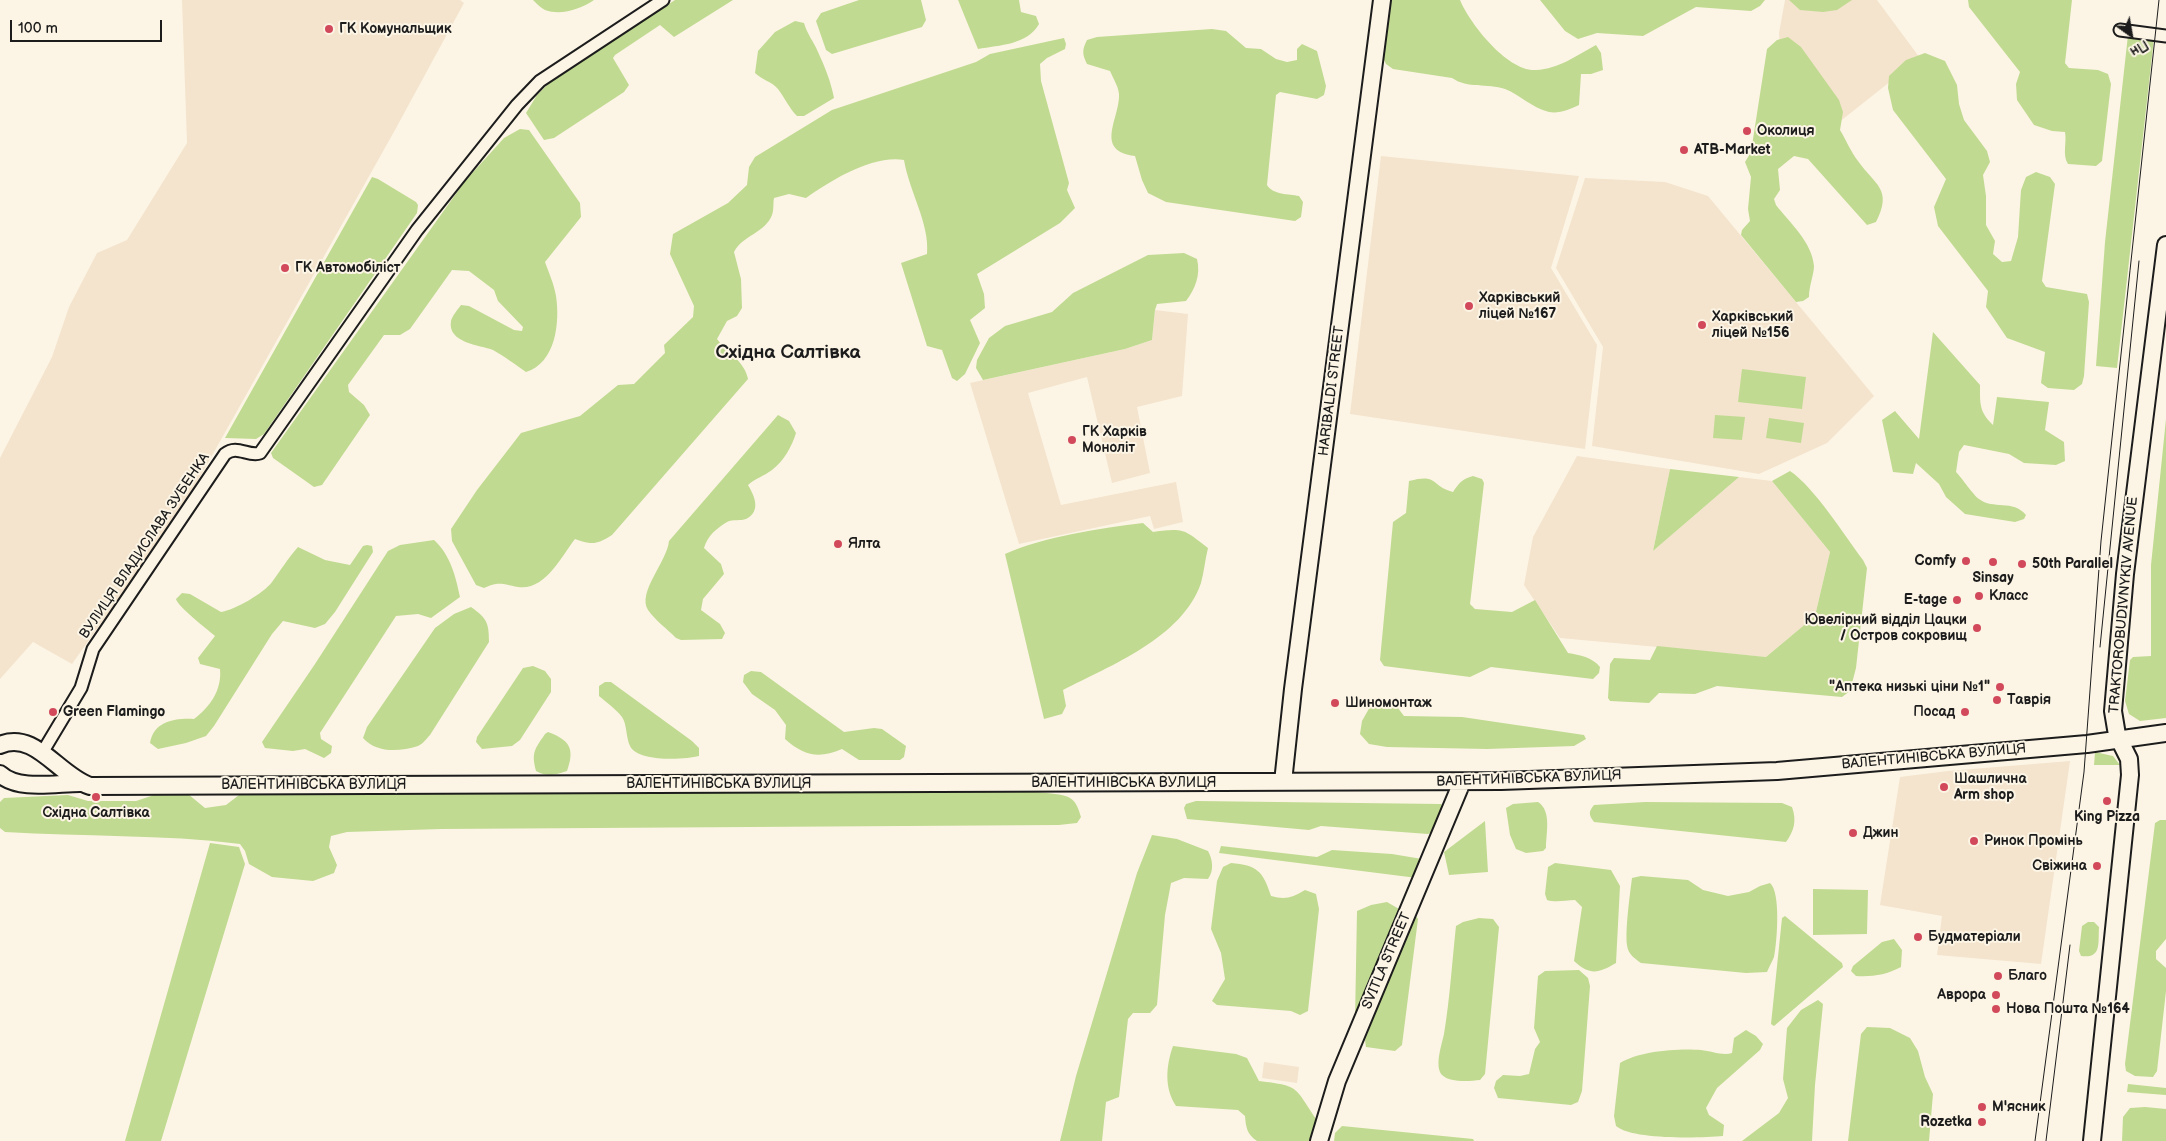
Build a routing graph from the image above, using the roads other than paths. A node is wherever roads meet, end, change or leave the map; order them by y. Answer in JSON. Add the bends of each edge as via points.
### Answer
{"nodes":[{"id":1,"x":663,"y":0,"type":"edge"},
{"id":2,"x":1382,"y":0,"type":"edge"},
{"id":3,"x":2120,"y":30,"type":"dead end"},
{"id":4,"x":2166,"y":36,"type":"edge"},
{"id":5,"x":2166,"y":245,"type":"edge"},
{"id":6,"x":2166,"y":733,"type":"edge"},
{"id":7,"x":2120,"y":740,"type":"junction"},
{"id":8,"x":0,"y":745,"type":"edge"},
{"id":9,"x":42,"y":753,"type":"junction"},
{"id":10,"x":0,"y":774,"type":"edge"},
{"id":11,"x":1283,"y":782,"type":"junction"},
{"id":12,"x":1462,"y":782,"type":"junction"},
{"id":13,"x":81,"y":783,"type":"junction"},
{"id":14,"x":1319,"y":1141,"type":"edge"},
{"id":15,"x":2092,"y":1141,"type":"edge"}],
"edges":[{"from":1,"to":9,"type":"street","name":"ВУЛИЦЯ ВЛАДИСЛАВА ЗУБЕНКА","via":[[540,81],[517,105],[418,230],[260,453],[230,450],[225,454],[93,649],[81,688]]},
{"from":2,"to":11,"type":"street","name":"HARIBALDI STREET"},
{"from":3,"to":4,"type":"street"},
{"from":5,"to":7,"type":"street","name":"TRAKTOROBUDIVNYKIV AVENUE","via":[[2125,574],[2113,711],[2114,727]]},
{"from":6,"to":7,"type":"street","name":"ВАЛЕНТИНІВСЬКА ВУЛИЦЯ"},
{"from":7,"to":12,"type":"street","name":"ВАЛЕНТИНІВСЬКА ВУЛИЦЯ","via":[[1777,771]]},
{"from":7,"to":15,"type":"street","name":"TRAKTOROBUDIVNYKIV AVENUE","via":[[2129,759],[2130,776]]},
{"from":8,"to":9,"type":"street","name":"ВАЛЕНТИНІВСЬКА ВУЛИЦЯ","via":[[25,742]]},
{"from":9,"to":13,"type":"street","name":"ВАЛЕНТИНІВСЬКА ВУЛИЦЯ"},
{"from":10,"to":13,"type":"street","name":"ВАЛЕНТИНІВСЬКА ВУЛИЦЯ","via":[[20,784]]},
{"from":11,"to":12,"type":"street","name":"ВАЛЕНТИНІВСЬКА ВУЛИЦЯ"},
{"from":11,"to":13,"type":"street","name":"ВАЛЕНТИНІВСЬКА ВУЛИЦЯ","via":[[90,786]]},
{"from":12,"to":14,"type":"street","name":"SVITLA STREET","via":[[1337,1081]]}]}
